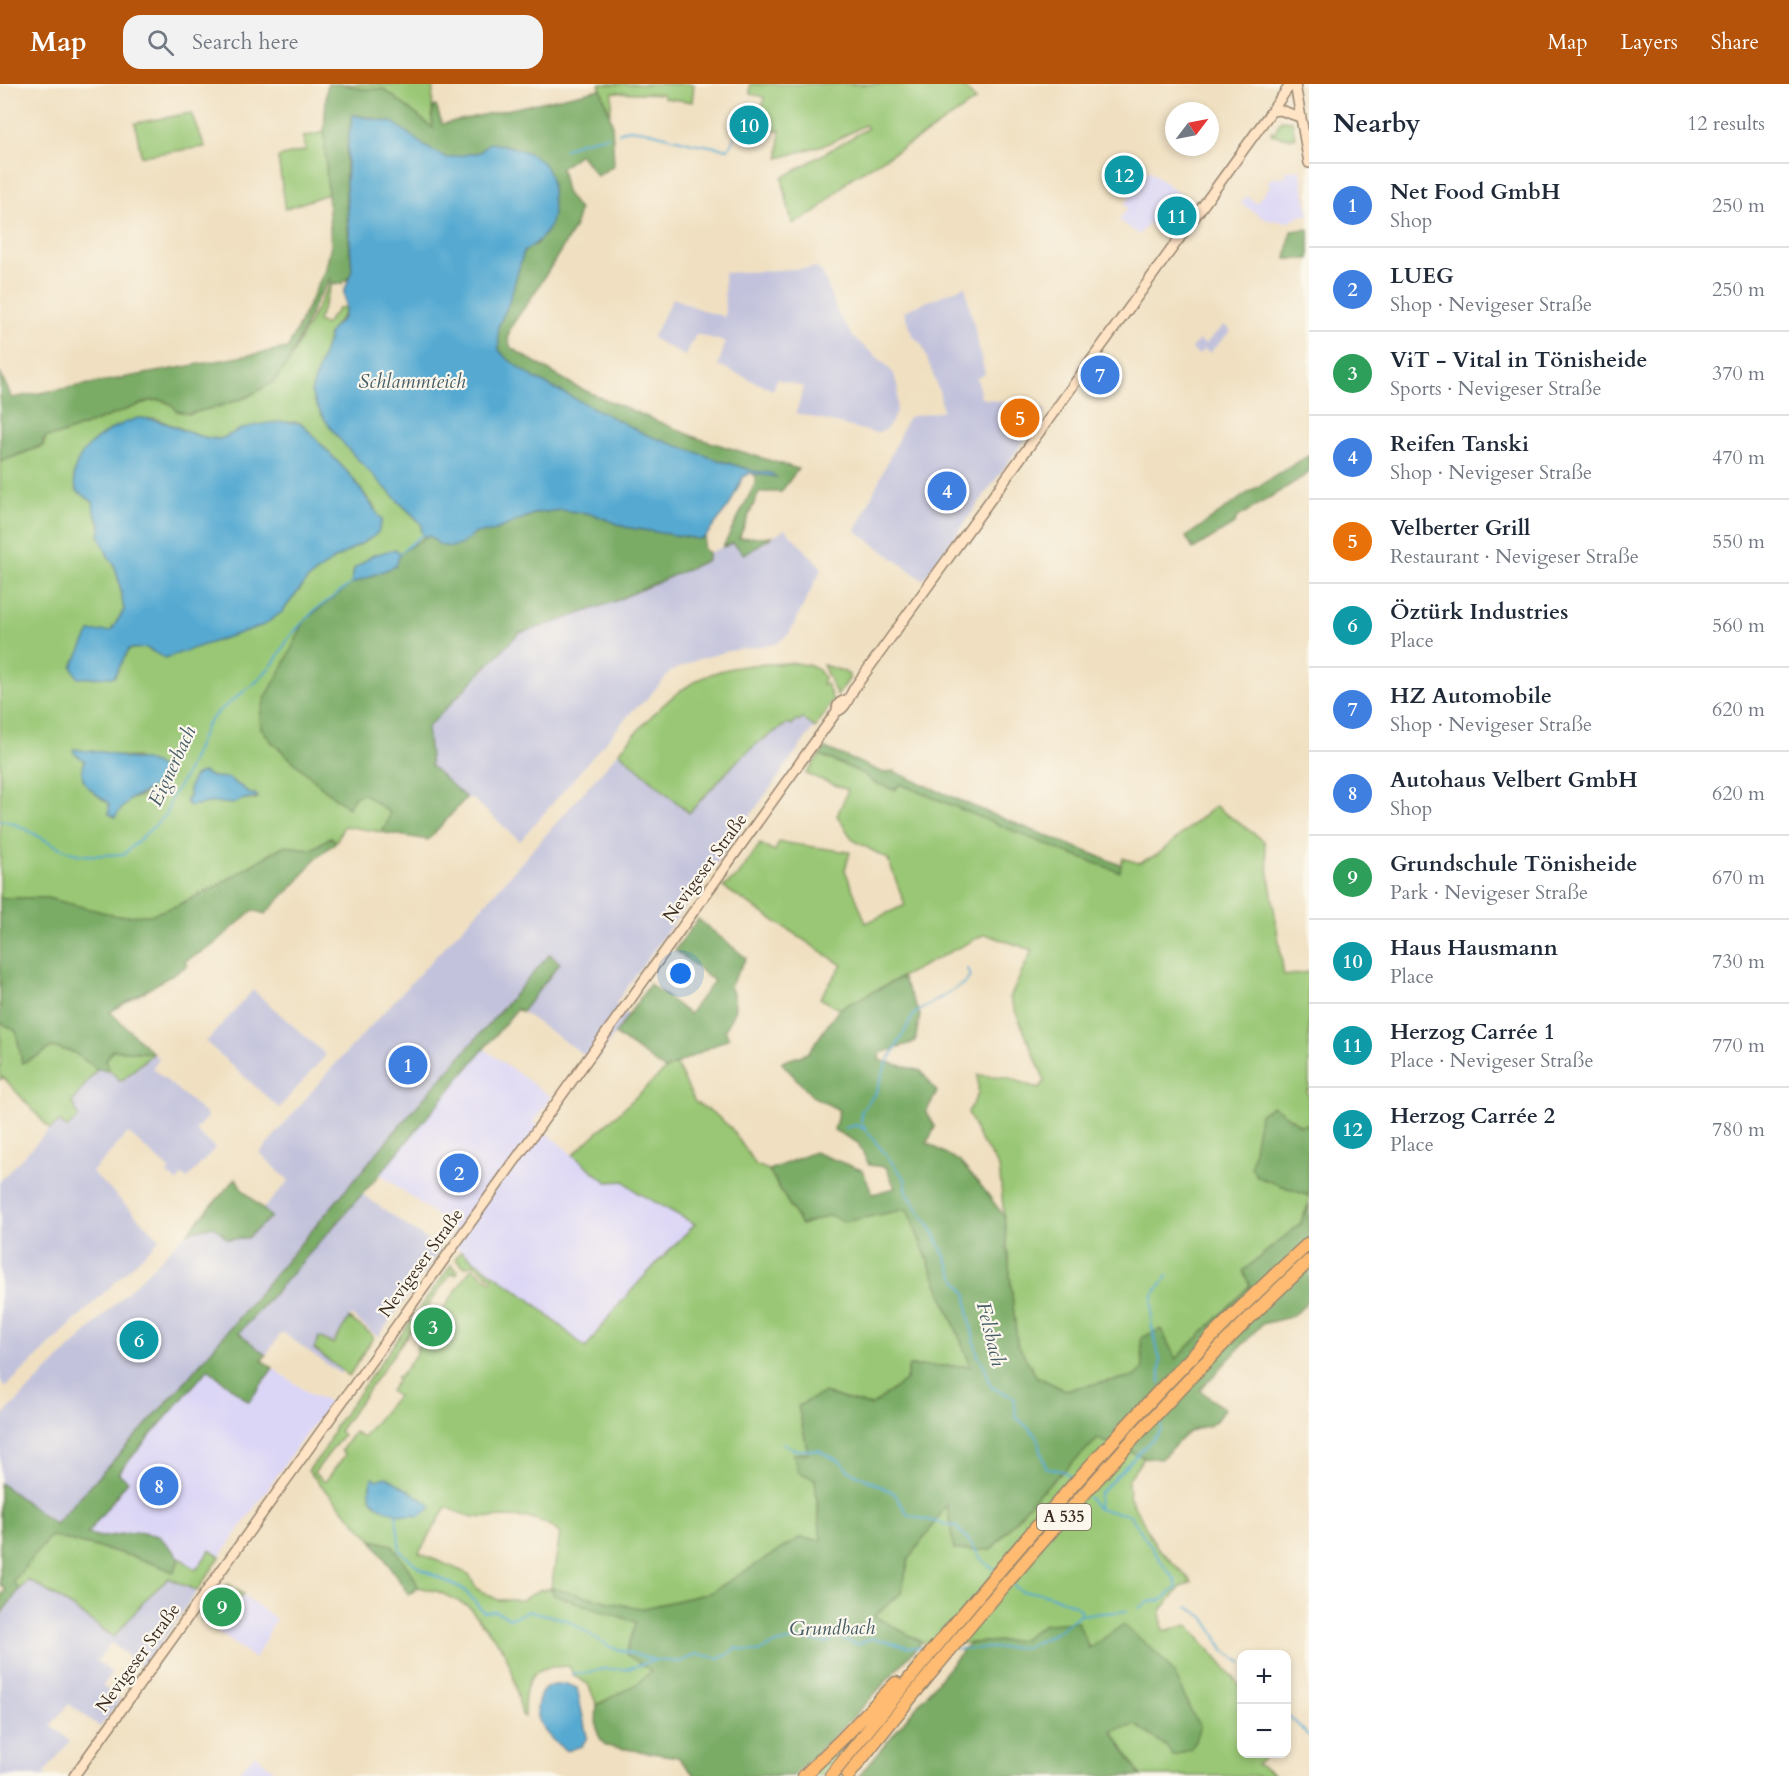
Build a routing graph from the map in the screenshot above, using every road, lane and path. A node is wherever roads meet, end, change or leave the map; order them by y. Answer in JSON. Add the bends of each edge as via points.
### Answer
{"nodes":[{"id":1,"x":1293,"y":84,"type":"edge"},
{"id":2,"x":1272,"y":111,"type":"junction"},
{"id":3,"x":1300,"y":117,"type":"junction"},
{"id":4,"x":1309,"y":163,"type":"edge"},
{"id":5,"x":1309,"y":1243,"type":"edge"},
{"id":6,"x":1309,"y":1261,"type":"edge"},
{"id":7,"x":931,"y":1653,"type":"junction"},
{"id":8,"x":860,"y":1750,"type":"junction"},
{"id":9,"x":74,"y":1776,"type":"edge"},
{"id":10,"x":804,"y":1776,"type":"edge"},
{"id":11,"x":831,"y":1776,"type":"edge"},
{"id":12,"x":848,"y":1776,"type":"edge"}],
"edges":[{"from":1,"to":2,"type":"main road","name":"Nevigeser Straße"},
{"from":1,"to":3,"type":"main road"},
{"from":2,"to":3,"type":"main road"},
{"from":2,"to":9,"type":"main road","name":"Nevigeser Straße","via":[[846,700],[837,705],[837,711]]},
{"from":3,"to":4,"type":"main road"},
{"from":5,"to":7,"type":"highway","number":"A 535","via":[[1189,1360],[1085,1472]]},
{"from":6,"to":8,"type":"highway","number":"A 535","via":[[1202,1365]]},
{"from":7,"to":8,"type":"highway","number":"A 535"},
{"from":7,"to":10,"type":"highway","via":[[913,1664]]},
{"from":8,"to":11,"type":"highway","number":"A 535"},
{"from":8,"to":12,"type":"highway","number":"A 535"}]}
